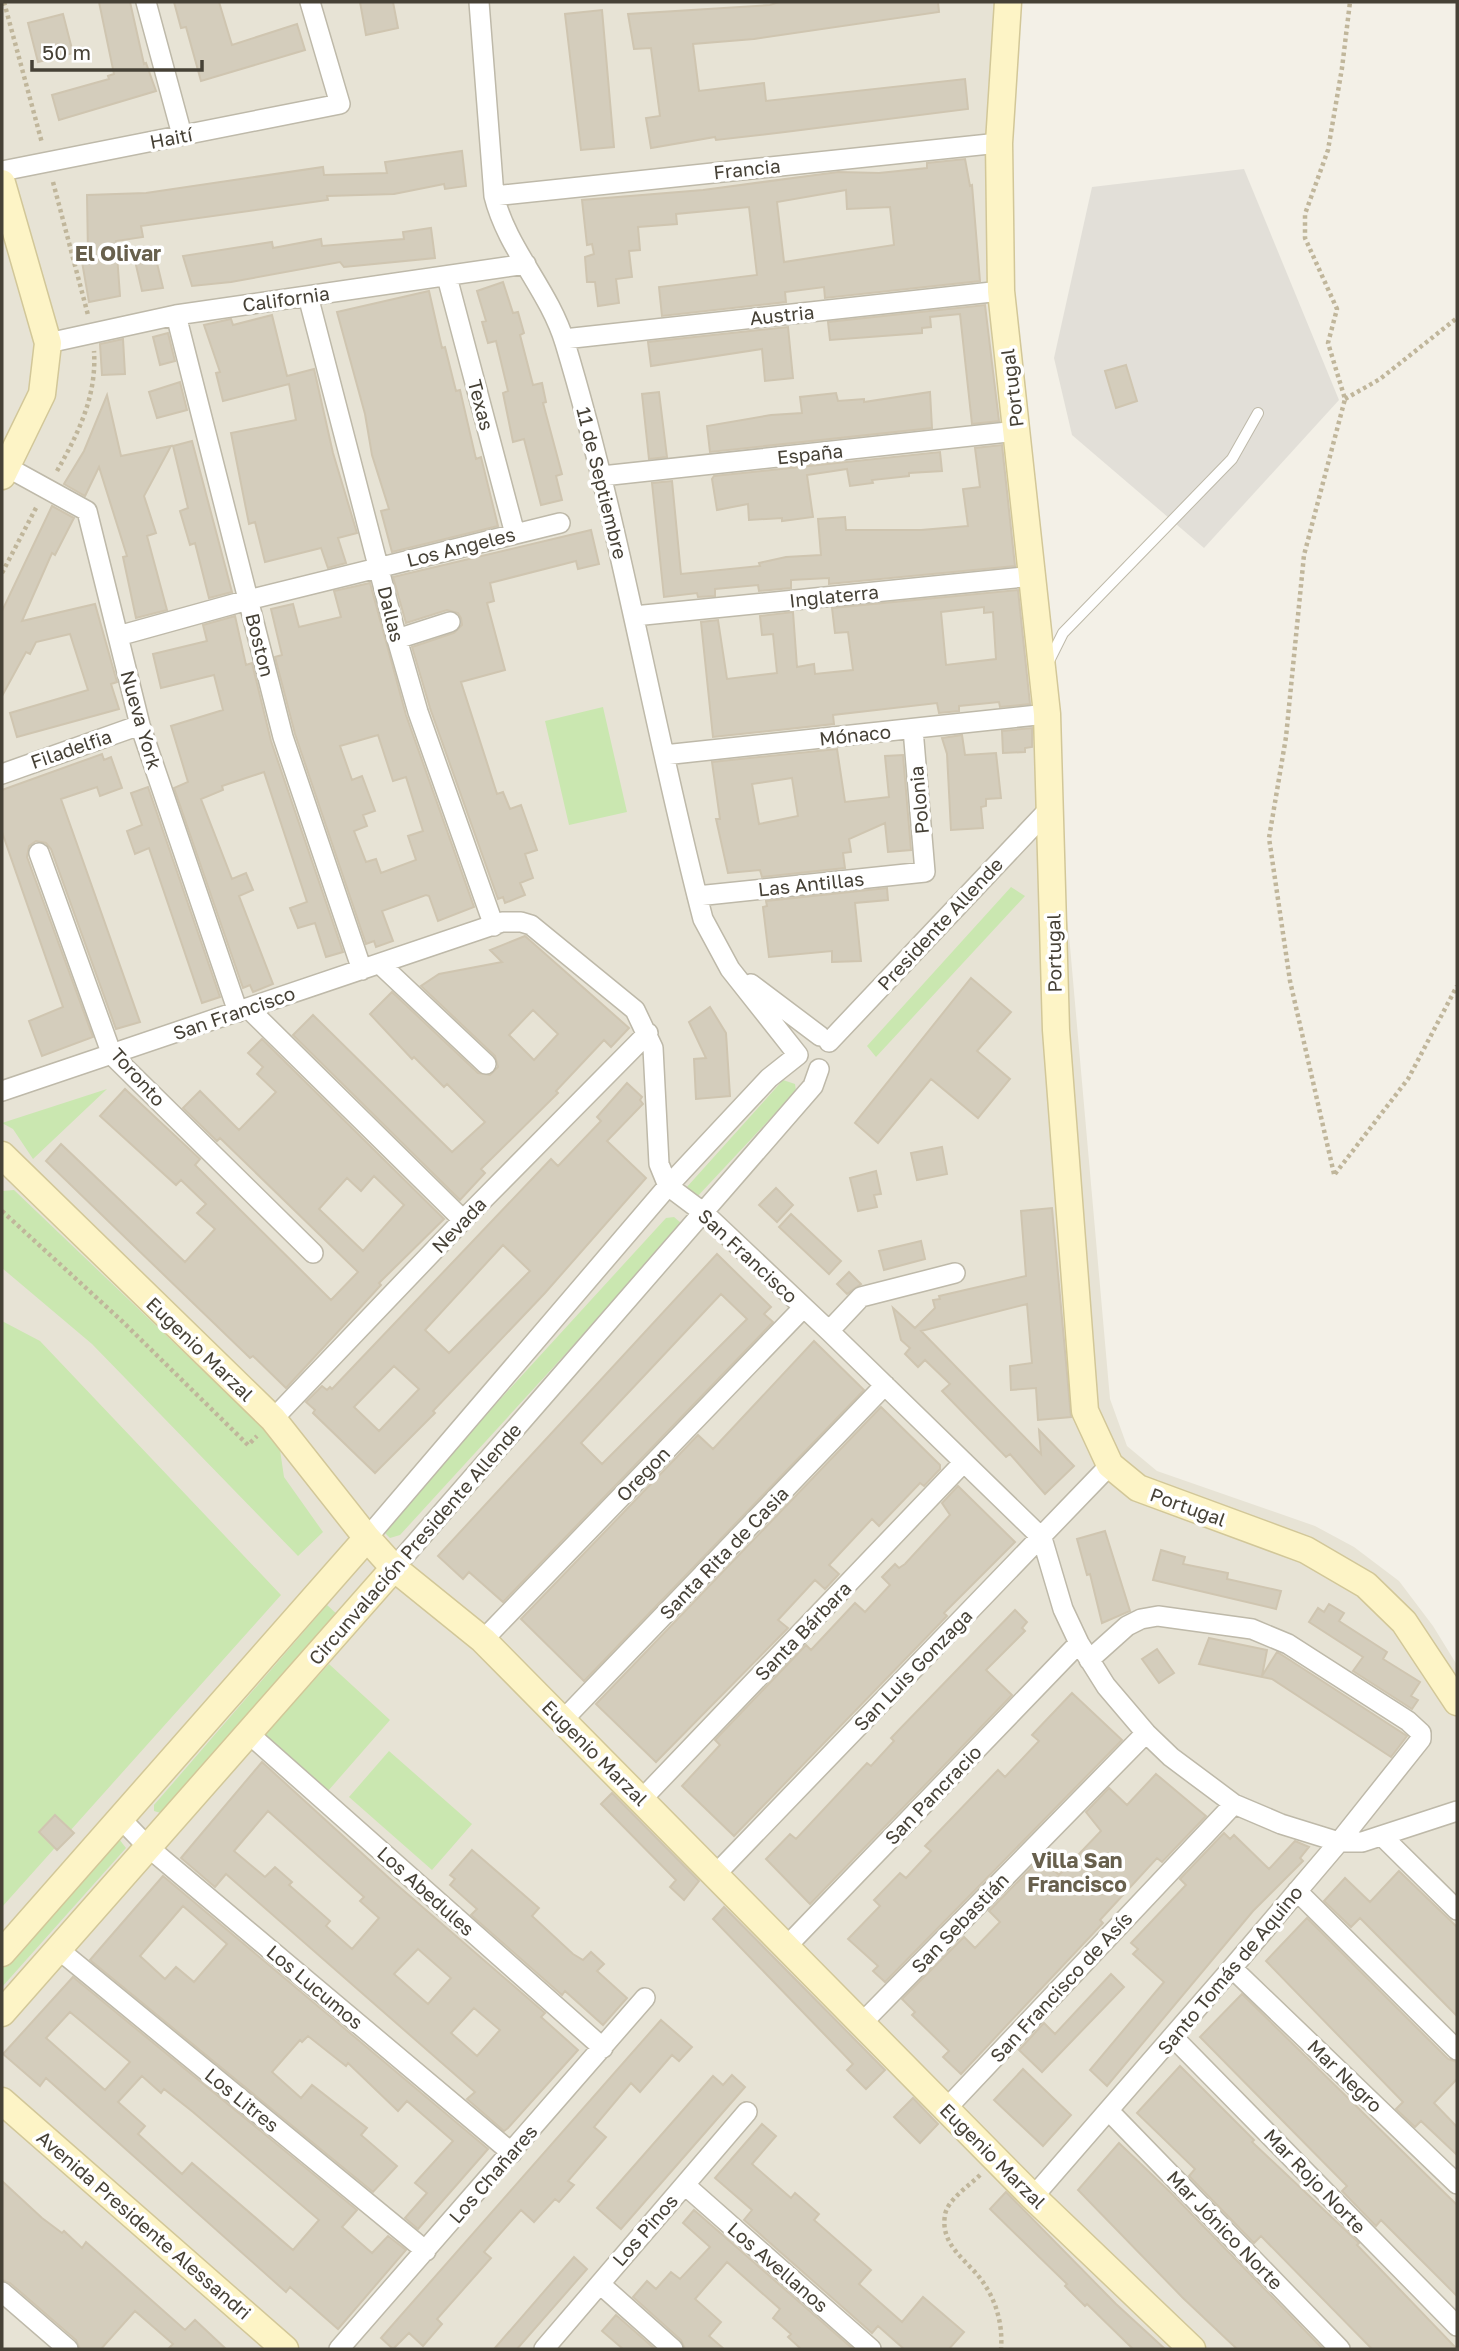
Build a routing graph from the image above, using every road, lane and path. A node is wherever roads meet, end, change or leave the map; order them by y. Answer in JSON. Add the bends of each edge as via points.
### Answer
{"nodes":[{"id":1,"x":146,"y":2,"type":"edge"},
{"id":2,"x":310,"y":2,"type":"edge"},
{"id":3,"x":479,"y":2,"type":"edge"},
{"id":4,"x":1008,"y":2,"type":"edge"},
{"id":5,"x":1350,"y":2,"type":"edge"},
{"id":6,"x":183,"y":135,"type":"junction"},
{"id":7,"x":999,"y":143,"type":"junction"},
{"id":8,"x":2,"y":171,"type":"edge"},
{"id":9,"x":2,"y":183,"type":"edge"},
{"id":10,"x":494,"y":196,"type":"junction"},
{"id":11,"x":9,"y":237,"type":"edge"},
{"id":12,"x":526,"y":264,"type":"junction"},
{"id":13,"x":447,"y":277,"type":"junction"},
{"id":14,"x":1000,"y":291,"type":"junction"},
{"id":15,"x":309,"y":296,"type":"junction"},
{"id":16,"x":176,"y":314,"type":"junction"},
{"id":17,"x":1457,"y":318,"type":"edge"},
{"id":18,"x":564,"y":338,"type":"junction"},
{"id":19,"x":48,"y":344,"type":"junction"},
{"id":20,"x":1345,"y":399,"type":"junction"},
{"id":21,"x":1258,"y":413,"type":"dead end"},
{"id":22,"x":1017,"y":431,"type":"junction"},
{"id":23,"x":4,"y":471,"type":"edge"},
{"id":24,"x":603,"y":477,"type":"junction"},
{"id":25,"x":560,"y":523,"type":"dead end"},
{"id":26,"x":515,"y":534,"type":"junction"},
{"id":27,"x":379,"y":567,"type":"junction"},
{"id":28,"x":1034,"y":576,"type":"junction"},
{"id":29,"x":248,"y":600,"type":"junction"},
{"id":30,"x":634,"y":616,"type":"junction"},
{"id":31,"x":450,"y":622,"type":"dead end"},
{"id":32,"x":118,"y":636,"type":"junction"},
{"id":33,"x":397,"y":639,"type":"junction"},
{"id":34,"x":1042,"y":673,"type":"junction"},
{"id":35,"x":1047,"y":715,"type":"junction"},
{"id":36,"x":140,"y":725,"type":"junction"},
{"id":37,"x":913,"y":729,"type":"junction"},
{"id":38,"x":664,"y":755,"type":"junction"},
{"id":39,"x":2,"y":774,"type":"edge"},
{"id":40,"x":1052,"y":806,"type":"junction"},
{"id":41,"x":39,"y":853,"type":"dead end"},
{"id":42,"x":925,"y":872,"type":"joint"},
{"id":43,"x":697,"y":896,"type":"junction"},
{"id":44,"x":494,"y":926,"type":"junction"},
{"id":45,"x":371,"y":967,"type":"junction"},
{"id":46,"x":730,"y":969,"type":"junction"},
{"id":47,"x":1457,"y":986,"type":"edge"},
{"id":48,"x":243,"y":1010,"type":"junction"},
{"id":49,"x":648,"y":1033,"type":"junction"},
{"id":50,"x":824,"y":1039,"type":"junction"},
{"id":51,"x":111,"y":1055,"type":"junction"},
{"id":52,"x":798,"y":1055,"type":"junction"},
{"id":53,"x":486,"y":1064,"type":"dead end"},
{"id":54,"x":819,"y":1069,"type":"junction"},
{"id":55,"x":2,"y":1091,"type":"edge"},
{"id":56,"x":2,"y":1155,"type":"edge"},
{"id":57,"x":668,"y":1186,"type":"junction"},
{"id":58,"x":2,"y":1211,"type":"edge"},
{"id":59,"x":704,"y":1213,"type":"junction"},
{"id":60,"x":463,"y":1220,"type":"junction"},
{"id":61,"x":313,"y":1253,"type":"dead end"},
{"id":62,"x":955,"y":1273,"type":"dead end"},
{"id":63,"x":803,"y":1308,"type":"junction"},
{"id":64,"x":829,"y":1331,"type":"junction"},
{"id":65,"x":886,"y":1385,"type":"junction"},
{"id":66,"x":273,"y":1419,"type":"junction"},
{"id":67,"x":964,"y":1462,"type":"junction"},
{"id":68,"x":1110,"y":1465,"type":"junction"},
{"id":69,"x":367,"y":1538,"type":"junction"},
{"id":70,"x":1042,"y":1538,"type":"junction"},
{"id":71,"x":394,"y":1567,"type":"junction"},
{"id":72,"x":484,"y":1640,"type":"junction"},
{"id":73,"x":1084,"y":1651,"type":"junction"},
{"id":74,"x":1457,"y":1702,"type":"edge"},
{"id":75,"x":563,"y":1720,"type":"junction"},
{"id":76,"x":248,"y":1733,"type":"junction"},
{"id":77,"x":1146,"y":1734,"type":"junction"},
{"id":78,"x":1420,"y":1739,"type":"joint"},
{"id":79,"x":641,"y":1800,"type":"junction"},
{"id":80,"x":1234,"y":1804,"type":"junction"},
{"id":81,"x":1457,"y":1811,"type":"edge"},
{"id":82,"x":120,"y":1818,"type":"junction"},
{"id":83,"x":1381,"y":1836,"type":"junction"},
{"id":84,"x":1339,"y":1842,"type":"junction"},
{"id":85,"x":148,"y":1847,"type":"junction"},
{"id":86,"x":715,"y":1875,"type":"junction"},
{"id":87,"x":1297,"y":1891,"type":"junction"},
{"id":88,"x":1457,"y":1910,"type":"edge"},
{"id":89,"x":786,"y":1947,"type":"junction"},
{"id":90,"x":58,"y":1949,"type":"junction"},
{"id":91,"x":2,"y":1953,"type":"edge"},
{"id":92,"x":1232,"y":1968,"type":"junction"},
{"id":93,"x":645,"y":1998,"type":"dead end"},
{"id":94,"x":2,"y":2013,"type":"edge"},
{"id":95,"x":862,"y":2023,"type":"junction"},
{"id":96,"x":1173,"y":2037,"type":"junction"},
{"id":97,"x":603,"y":2048,"type":"junction"},
{"id":98,"x":1457,"y":2050,"type":"edge"},
{"id":99,"x":2,"y":2101,"type":"edge"},
{"id":100,"x":946,"y":2109,"type":"junction"},
{"id":101,"x":747,"y":2112,"type":"dead end"},
{"id":102,"x":1110,"y":2112,"type":"junction"},
{"id":103,"x":512,"y":2153,"type":"junction"},
{"id":104,"x":996,"y":2160,"type":"junction"},
{"id":105,"x":1457,"y":2184,"type":"edge"},
{"id":106,"x":685,"y":2185,"type":"junction"},
{"id":107,"x":1033,"y":2197,"type":"junction"},
{"id":108,"x":426,"y":2251,"type":"junction"},
{"id":109,"x":600,"y":2284,"type":"junction"},
{"id":110,"x":2,"y":2292,"type":"edge"},
{"id":111,"x":1457,"y":2326,"type":"edge"},
{"id":112,"x":68,"y":2349,"type":"edge"},
{"id":113,"x":285,"y":2349,"type":"edge"},
{"id":114,"x":339,"y":2349,"type":"edge"},
{"id":115,"x":544,"y":2349,"type":"edge"},
{"id":116,"x":673,"y":2349,"type":"edge"},
{"id":117,"x":872,"y":2349,"type":"edge"},
{"id":118,"x":1001,"y":2349,"type":"edge"},
{"id":119,"x":1192,"y":2349,"type":"edge"},
{"id":120,"x":1340,"y":2349,"type":"edge"}],
"edges":[{"from":1,"to":6,"type":"street"},
{"from":2,"to":6,"type":"street","name":"Haití","via":[[340,104]]},
{"from":3,"to":10,"type":"street","name":"11 de Septiembre"},
{"from":4,"to":7,"type":"main road","name":"Portugal"},
{"from":5,"to":20,"type":"path","via":[[1328,150],[1305,214],[1305,238],[1337,309],[1328,343]]},
{"from":6,"to":8,"type":"street","name":"Haití"},
{"from":7,"to":10,"type":"street","name":"Francia"},
{"from":7,"to":14,"type":"main road","name":"Portugal"},
{"from":9,"to":11,"type":"main road"},
{"from":10,"to":12,"type":"street","name":"11 de Septiembre","via":[[501,224]]},
{"from":11,"to":19,"type":"main road"},
{"from":12,"to":13,"type":"street","name":"California"},
{"from":12,"to":18,"type":"street","name":"11 de Septiembre"},
{"from":13,"to":15,"type":"street","name":"California"},
{"from":13,"to":26,"type":"street","name":"Texas"},
{"from":14,"to":18,"type":"street","name":"Austria"},
{"from":14,"to":22,"type":"main road","name":"Portugal"},
{"from":15,"to":16,"type":"street","name":"California"},
{"from":15,"to":27,"type":"street","name":"Dallas"},
{"from":16,"to":19,"type":"street","name":"California"},
{"from":16,"to":29,"type":"street","name":"Boston"},
{"from":17,"to":20,"type":"path","via":[[1380,379]]},
{"from":18,"to":24,"type":"street","name":"11 de Septiembre"},
{"from":19,"to":23,"type":"main road","via":[[42,394]]},
{"from":20,"to":47,"type":"path","via":[[1304,555],[1286,737],[1269,838],[1290,981],[1335,1174],[1408,1079]]},
{"from":21,"to":34,"type":"lane","via":[[1232,459],[1063,633]]},
{"from":22,"to":24,"type":"street","name":"España"},
{"from":22,"to":28,"type":"main road","name":"Portugal"},
{"from":23,"to":32,"type":"street","name":"Nueva York","via":[[87,511]]},
{"from":24,"to":30,"type":"street","name":"11 de Septiembre"},
{"from":25,"to":26,"type":"street","name":"Los Angeles"},
{"from":26,"to":27,"type":"street","name":"Los Angeles"},
{"from":27,"to":29,"type":"street","name":"Los Angeles"},
{"from":27,"to":33,"type":"street","name":"Dallas"},
{"from":28,"to":30,"type":"street","name":"Inglaterra"},
{"from":28,"to":34,"type":"main road","name":"Portugal"},
{"from":29,"to":32,"type":"street","name":"Los Angeles"},
{"from":29,"to":45,"type":"street","name":"Boston","via":[[283,737]]},
{"from":30,"to":38,"type":"street","name":"11 de Septiembre"},
{"from":31,"to":33,"type":"street"},
{"from":32,"to":36,"type":"street","name":"Nueva York"},
{"from":33,"to":44,"type":"street","name":"Dallas"},
{"from":34,"to":35,"type":"main road","name":"Portugal"},
{"from":35,"to":37,"type":"street","name":"Mónaco"},
{"from":35,"to":40,"type":"main road","name":"Portugal"},
{"from":36,"to":39,"type":"street","name":"Filadelfia"},
{"from":36,"to":48,"type":"street","name":"Nueva York"},
{"from":37,"to":38,"type":"street","name":"Mónaco"},
{"from":37,"to":42,"type":"street","name":"Polonia"},
{"from":38,"to":43,"type":"street","name":"11 de Septiembre"},
{"from":40,"to":50,"type":"street","name":"Presidente Allende"},
{"from":40,"to":68,"type":"main road","name":"Portugal","via":[[1056,1030],[1085,1411]]},
{"from":41,"to":51,"type":"street","name":"Toronto"},
{"from":42,"to":43,"type":"street","name":"Las Antillas"},
{"from":43,"to":46,"type":"street","name":"11 de Septiembre","via":[[713,941]]},
{"from":44,"to":45,"type":"street","name":"San Francisco"},
{"from":44,"to":49,"type":"street","name":"San Francisco","via":[[511,921],[531,925],[635,1010]]},
{"from":45,"to":48,"type":"street","name":"San Francisco"},
{"from":45,"to":53,"type":"street","name":"Boston"},
{"from":46,"to":50,"type":"street","name":"11 de Septiembre"},
{"from":46,"to":52,"type":"street","name":"11 de Septiembre"},
{"from":48,"to":51,"type":"street","name":"San Francisco"},
{"from":48,"to":60,"type":"street","name":"Nueva York"},
{"from":49,"to":57,"type":"street","name":"San Francisco","via":[[655,1063],[659,1164]]},
{"from":49,"to":60,"type":"street","name":"Nevada"},
{"from":50,"to":52,"type":"street","name":"Circunvalación Presidente Allende","via":[[804,1039]]},
{"from":50,"to":54,"type":"street","name":"Circunvalación Presidente Allende","via":[[831,1058]]},
{"from":51,"to":55,"type":"street","name":"San Francisco"},
{"from":51,"to":61,"type":"street","name":"Toronto"},
{"from":52,"to":54,"type":"street","via":[[803,1065]]},
{"from":52,"to":57,"type":"street","name":"Circunvalación Presidente Allende","via":[[769,1078]]},
{"from":54,"to":59,"type":"street","name":"Circunvalación Presidente Allende","via":[[813,1086]]},
{"from":56,"to":66,"type":"main road","name":"Eugenio Marzal"},
{"from":57,"to":59,"type":"street","name":"San Francisco"},
{"from":57,"to":69,"type":"street","name":"Circunvalación Presidente Allende"},
{"from":58,"to":66,"type":"path","via":[[248,1445]]},
{"from":59,"to":63,"type":"street","name":"San Francisco"},
{"from":59,"to":71,"type":"street","name":"Circunvalación Presidente Allende"},
{"from":60,"to":66,"type":"street","name":"Nevada"},
{"from":62,"to":64,"type":"street","via":[[861,1297]]},
{"from":63,"to":64,"type":"street","name":"San Francisco"},
{"from":63,"to":72,"type":"street","name":"Oregon"},
{"from":64,"to":65,"type":"street","name":"San Francisco"},
{"from":65,"to":67,"type":"street","name":"San Francisco"},
{"from":65,"to":75,"type":"street","name":"Santa Rita de Casia"},
{"from":66,"to":69,"type":"main road","name":"Eugenio Marzal"},
{"from":67,"to":70,"type":"street","name":"San Francisco"},
{"from":67,"to":79,"type":"street","name":"Santa Bárbara"},
{"from":68,"to":70,"type":"street","name":"San Luis Gonzaga"},
{"from":68,"to":74,"type":"main road","name":"Portugal","via":[[1138,1488],[1306,1550],[1366,1585],[1405,1622]]},
{"from":69,"to":71,"type":"main road","name":"Eugenio Marzal"},
{"from":69,"to":82,"type":"main road","name":"Circunvalación Presidente Allende"},
{"from":70,"to":73,"type":"street","name":"San Francisco","via":[[1063,1609]]},
{"from":70,"to":86,"type":"street","name":"San Luis Gonzaga"},
{"from":71,"to":72,"type":"main road","name":"Eugenio Marzal"},
{"from":71,"to":76,"type":"main road","name":"Circunvalación Presidente Allende"},
{"from":72,"to":75,"type":"main road","name":"Eugenio Marzal"},
{"from":73,"to":77,"type":"street","name":"San Francisco"},
{"from":73,"to":78,"type":"street","name":"San Pancracio","via":[[1127,1626],[1158,1616],[1252,1629],[1288,1644],[1408,1721],[1421,1733]]},
{"from":73,"to":89,"type":"street","name":"San Pancracio"},
{"from":75,"to":79,"type":"main road","name":"Eugenio Marzal"},
{"from":76,"to":85,"type":"main road","name":"Circunvalación Presidente Allende"},
{"from":76,"to":97,"type":"street","name":"Los Abedules"},
{"from":77,"to":80,"type":"street","name":"San Francisco"},
{"from":77,"to":95,"type":"street","name":"San Sebastián"},
{"from":78,"to":84,"type":"street","name":"Santo Tomás de Aquino"},
{"from":79,"to":86,"type":"main road","name":"Eugenio Marzal"},
{"from":80,"to":84,"type":"street","name":"San Francisco"},
{"from":80,"to":100,"type":"street","name":"San Francisco de Asís"},
{"from":81,"to":83,"type":"street","name":"San Francisco"},
{"from":82,"to":85,"type":"street","name":"Los Lucumos"},
{"from":82,"to":91,"type":"main road","name":"Circunvalación Presidente Allende"},
{"from":83,"to":84,"type":"street","name":"San Francisco"},
{"from":83,"to":88,"type":"street"},
{"from":84,"to":87,"type":"street","name":"Santo Tomás de Aquino"},
{"from":85,"to":90,"type":"main road","name":"Circunvalación Presidente Allende"},
{"from":85,"to":103,"type":"street","name":"Los Lucumos"},
{"from":86,"to":89,"type":"main road","name":"Eugenio Marzal"},
{"from":87,"to":92,"type":"street","name":"Santo Tomás de Aquino"},
{"from":87,"to":98,"type":"street"},
{"from":89,"to":95,"type":"main road","name":"Eugenio Marzal"},
{"from":90,"to":94,"type":"main road","name":"Circunvalación Presidente Allende"},
{"from":90,"to":108,"type":"street","name":"Los Litres"},
{"from":92,"to":96,"type":"street","name":"Santo Tomás de Aquino"},
{"from":92,"to":105,"type":"street","name":"Mar Negro"},
{"from":93,"to":97,"type":"street","name":"Los Chañares"},
{"from":95,"to":100,"type":"main road","name":"Eugenio Marzal"},
{"from":96,"to":102,"type":"street","name":"Santo Tomás de Aquino"},
{"from":96,"to":111,"type":"street","name":"Mar Rojo Norte"},
{"from":97,"to":103,"type":"street","name":"Los Chañares"},
{"from":99,"to":113,"type":"main road","name":"Avenida Presidente Alessandri"},
{"from":100,"to":104,"type":"main road","name":"Eugenio Marzal"},
{"from":101,"to":106,"type":"street","name":"Los Pinos"},
{"from":102,"to":107,"type":"street","name":"Santo Tomás de Aquino"},
{"from":102,"to":120,"type":"street","name":"Mar Jónico Norte"},
{"from":103,"to":108,"type":"street","name":"Los Chañares"},
{"from":104,"to":107,"type":"main road","name":"Eugenio Marzal"},
{"from":104,"to":118,"type":"path","via":[[945,2213],[946,2232],[956,2255],[990,2293],[1002,2329]]},
{"from":106,"to":109,"type":"street","name":"Los Pinos"},
{"from":106,"to":117,"type":"street","name":"Los Avellanos"},
{"from":107,"to":119,"type":"main road","name":"Eugenio Marzal"},
{"from":108,"to":114,"type":"street","name":"Los Chañares"},
{"from":109,"to":115,"type":"street","name":"Los Pinos"},
{"from":109,"to":116,"type":"street"},
{"from":110,"to":112,"type":"street"}]}
